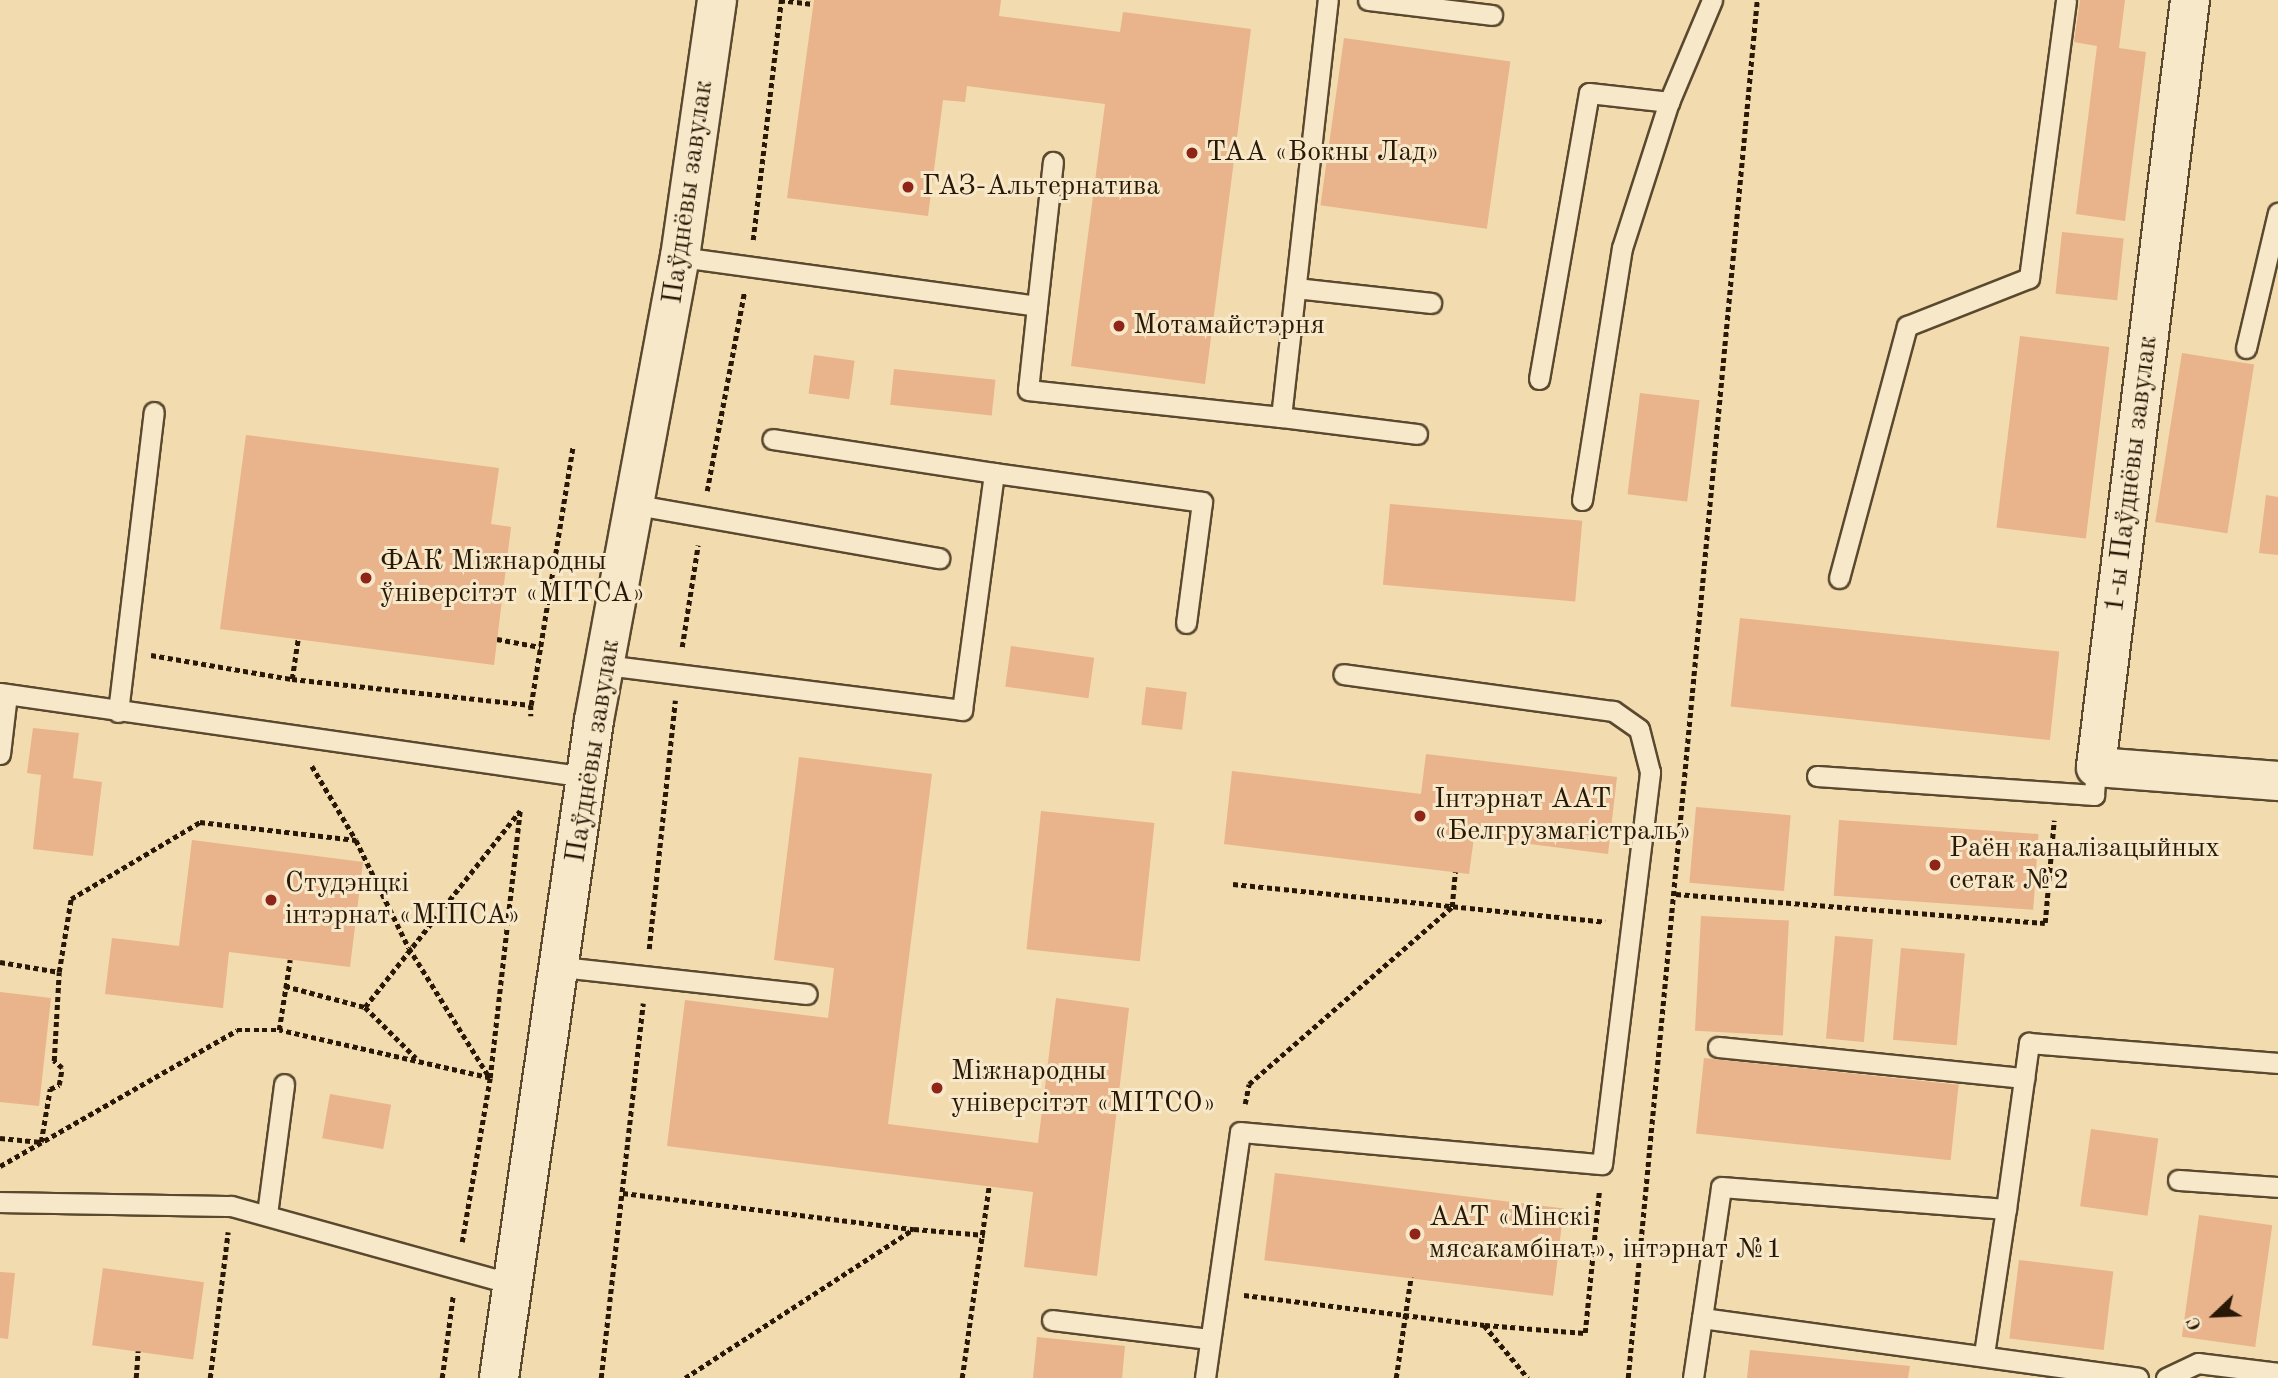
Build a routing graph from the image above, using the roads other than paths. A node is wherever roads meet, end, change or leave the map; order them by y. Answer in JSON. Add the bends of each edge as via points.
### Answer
{"nodes":[{"id":1,"x":717,"y":0,"type":"edge"},
{"id":2,"x":1328,"y":0,"type":"edge"},
{"id":3,"x":1368,"y":0,"type":"edge"},
{"id":4,"x":1712,"y":0,"type":"edge"},
{"id":5,"x":2066,"y":0,"type":"edge"},
{"id":6,"x":2190,"y":0,"type":"edge"},
{"id":7,"x":1492,"y":15,"type":"dead end"},
{"id":8,"x":1669,"y":102,"type":"junction"},
{"id":9,"x":1053,"y":162,"type":"dead end"},
{"id":10,"x":2278,"y":214,"type":"edge"},
{"id":11,"x":680,"y":257,"type":"junction"},
{"id":12,"x":1296,"y":288,"type":"junction"},
{"id":13,"x":1431,"y":303,"type":"dead end"},
{"id":14,"x":1037,"y":306,"type":"junction"},
{"id":15,"x":2246,"y":348,"type":"dead end"},
{"id":16,"x":1539,"y":379,"type":"dead end"},
{"id":17,"x":154,"y":412,"type":"dead end"},
{"id":18,"x":1281,"y":417,"type":"junction"},
{"id":19,"x":1417,"y":434,"type":"dead end"},
{"id":20,"x":773,"y":439,"type":"dead end"},
{"id":21,"x":993,"y":473,"type":"junction"},
{"id":22,"x":1582,"y":500,"type":"dead end"},
{"id":23,"x":637,"y":505,"type":"junction"},
{"id":24,"x":939,"y":558,"type":"dead end"},
{"id":25,"x":1839,"y":578,"type":"dead end"},
{"id":26,"x":1186,"y":623,"type":"dead end"},
{"id":27,"x":606,"y":665,"type":"junction"},
{"id":28,"x":1344,"y":674,"type":"dead end"},
{"id":29,"x":3,"y":693,"type":"edge"},
{"id":30,"x":118,"y":712,"type":"junction"},
{"id":31,"x":0,"y":754,"type":"edge"},
{"id":32,"x":2096,"y":766,"type":"junction"},
{"id":33,"x":1817,"y":776,"type":"dead end"},
{"id":34,"x":586,"y":777,"type":"junction"},
{"id":35,"x":2278,"y":781,"type":"edge"},
{"id":36,"x":562,"y":967,"type":"junction"},
{"id":37,"x":807,"y":994,"type":"dead end"},
{"id":38,"x":1718,"y":1047,"type":"dead end"},
{"id":39,"x":2278,"y":1063,"type":"edge"},
{"id":40,"x":2024,"y":1078,"type":"junction"},
{"id":41,"x":284,"y":1084,"type":"dead end"},
{"id":42,"x":2178,"y":1180,"type":"dead end"},
{"id":43,"x":2278,"y":1187,"type":"edge"},
{"id":44,"x":0,"y":1202,"type":"edge"},
{"id":45,"x":2006,"y":1209,"type":"junction"},
{"id":46,"x":267,"y":1214,"type":"junction"},
{"id":47,"x":509,"y":1283,"type":"junction"},
{"id":48,"x":1702,"y":1318,"type":"junction"},
{"id":49,"x":1052,"y":1320,"type":"dead end"},
{"id":50,"x":1210,"y":1339,"type":"junction"},
{"id":51,"x":1984,"y":1354,"type":"junction"},
{"id":52,"x":2278,"y":1373,"type":"edge"},
{"id":53,"x":499,"y":1378,"type":"edge"},
{"id":54,"x":1205,"y":1378,"type":"edge"},
{"id":55,"x":1693,"y":1378,"type":"edge"},
{"id":56,"x":2138,"y":1378,"type":"edge"},
{"id":57,"x":2166,"y":1378,"type":"edge"}],
"edges":[{"from":1,"to":11,"type":"street","name":"Паўднёвы завулак"},
{"from":2,"to":12,"type":"lane"},
{"from":3,"to":7,"type":"lane"},
{"from":4,"to":8,"type":"lane"},
{"from":5,"to":25,"type":"lane","via":[[2029,278],[1907,326]]},
{"from":6,"to":32,"type":"street","name":"1-ы Паўднёвы завулак"},
{"from":8,"to":16,"type":"lane","via":[[1589,93]]},
{"from":8,"to":22,"type":"lane","via":[[1622,248]]},
{"from":9,"to":14,"type":"lane"},
{"from":10,"to":15,"type":"lane"},
{"from":11,"to":14,"type":"lane"},
{"from":11,"to":23,"type":"street","name":"Паўднёвы завулак"},
{"from":12,"to":13,"type":"lane"},
{"from":12,"to":18,"type":"lane"},
{"from":14,"to":18,"type":"lane","via":[[1028,390]]},
{"from":17,"to":30,"type":"lane"},
{"from":18,"to":19,"type":"lane"},
{"from":20,"to":21,"type":"lane"},
{"from":21,"to":26,"type":"lane","via":[[1202,502]]},
{"from":21,"to":27,"type":"lane","via":[[962,710]]},
{"from":23,"to":24,"type":"lane"},
{"from":23,"to":27,"type":"street","name":"Паўднёвы завулак"},
{"from":27,"to":34,"type":"street","name":"Паўднёвы завулак"},
{"from":28,"to":50,"type":"lane","via":[[1614,711],[1639,729],[1650,772],[1636,925],[1602,1164],[1240,1132]]},
{"from":29,"to":30,"type":"lane"},
{"from":29,"to":31,"type":"lane"},
{"from":30,"to":34,"type":"lane"},
{"from":32,"to":33,"type":"lane","via":[[2094,796]]},
{"from":32,"to":35,"type":"street"},
{"from":34,"to":36,"type":"street","name":"Паўднёвы завулак"},
{"from":36,"to":37,"type":"lane"},
{"from":36,"to":47,"type":"street","name":"Паўднёвы завулак"},
{"from":38,"to":40,"type":"lane"},
{"from":39,"to":40,"type":"lane","via":[[2029,1043]]},
{"from":40,"to":45,"type":"lane"},
{"from":41,"to":46,"type":"lane"},
{"from":42,"to":43,"type":"lane"},
{"from":44,"to":46,"type":"lane","via":[[231,1206]]},
{"from":45,"to":48,"type":"lane","via":[[1721,1187]]},
{"from":45,"to":51,"type":"lane"},
{"from":46,"to":47,"type":"lane","via":[[457,1273]]},
{"from":47,"to":53,"type":"street","name":"Паўднёвы завулак"},
{"from":48,"to":51,"type":"lane"},
{"from":48,"to":55,"type":"lane"},
{"from":49,"to":50,"type":"lane"},
{"from":50,"to":54,"type":"lane"},
{"from":51,"to":56,"type":"lane"},
{"from":52,"to":57,"type":"lane","via":[[2198,1363]]}]}
